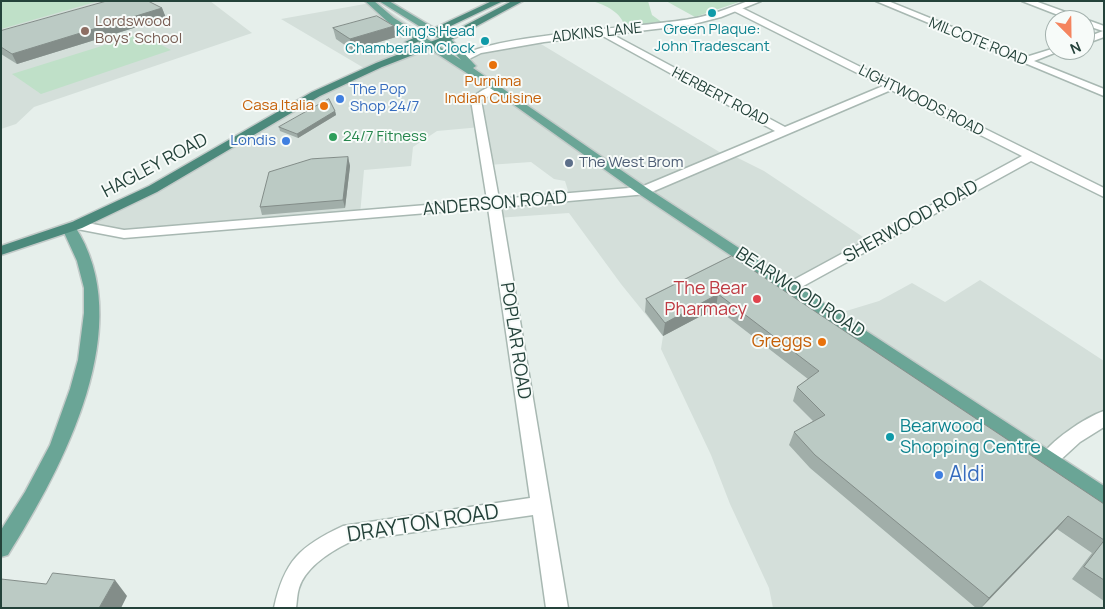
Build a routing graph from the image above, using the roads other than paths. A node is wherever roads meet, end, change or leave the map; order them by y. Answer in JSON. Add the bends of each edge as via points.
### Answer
{"nodes":[{"id":1,"x":369,"y":1,"type":"edge"},
{"id":2,"x":383,"y":1,"type":"edge"},
{"id":3,"x":498,"y":1,"type":"edge"},
{"id":4,"x":519,"y":1,"type":"edge"},
{"id":5,"x":757,"y":1,"type":"edge"},
{"id":6,"x":880,"y":1,"type":"edge"},
{"id":7,"x":1026,"y":1,"type":"edge"},
{"id":8,"x":737,"y":9,"type":"junction"},
{"id":9,"x":1051,"y":10,"type":"edge"},
{"id":10,"x":496,"y":14,"type":"junction"},
{"id":11,"x":604,"y":33,"type":"junction"},
{"id":12,"x":440,"y":36,"type":"junction"},
{"id":13,"x":419,"y":39,"type":"junction"},
{"id":14,"x":431,"y":45,"type":"junction"},
{"id":15,"x":457,"y":48,"type":"junction"},
{"id":16,"x":1045,"y":54,"type":"edge"},
{"id":17,"x":465,"y":58,"type":"junction"},
{"id":18,"x":1025,"y":61,"type":"junction"},
{"id":19,"x":893,"y":86,"type":"junction"},
{"id":20,"x":497,"y":88,"type":"junction"},
{"id":21,"x":316,"y":94,"type":"junction"},
{"id":22,"x":1104,"y":94,"type":"edge"},
{"id":23,"x":783,"y":131,"type":"junction"},
{"id":24,"x":1031,"y":156,"type":"junction"},
{"id":25,"x":643,"y":191,"type":"junction"},
{"id":26,"x":1104,"y":193,"type":"edge"},
{"id":27,"x":494,"y":204,"type":"junction"},
{"id":28,"x":73,"y":227,"type":"junction"},
{"id":29,"x":1,"y":252,"type":"edge"},
{"id":30,"x":791,"y":287,"type":"junction"},
{"id":31,"x":1104,"y":418,"type":"edge"},
{"id":32,"x":1049,"y":459,"type":"junction"},
{"id":33,"x":1104,"y":497,"type":"edge"},
{"id":34,"x":541,"y":506,"type":"junction"},
{"id":35,"x":1,"y":548,"type":"edge"},
{"id":36,"x":285,"y":608,"type":"edge"},
{"id":37,"x":557,"y":608,"type":"edge"}],
"edges":[{"from":1,"to":13,"type":"main road","name":"BEARWOOD ROAD"},
{"from":2,"to":12,"type":"main road","name":"BEARWOOD ROAD"},
{"from":3,"to":12,"type":"highway"},
{"from":4,"to":10,"type":"highway"},
{"from":5,"to":8,"type":"street","name":"ADKINS LANE"},
{"from":6,"to":18,"type":"street","name":"MILCOTE ROAD"},
{"from":7,"to":9,"type":"street"},
{"from":8,"to":11,"type":"street","name":"ADKINS LANE","via":[[690,22]]},
{"from":8,"to":19,"type":"street","name":"LIGHTWOODS ROAD"},
{"from":10,"to":12,"type":"highway"},
{"from":10,"to":15,"type":"highway","via":[[480,29],[460,39]]},
{"from":11,"to":17,"type":"street","name":"ADKINS LANE","via":[[478,51]]},
{"from":11,"to":23,"type":"street","name":"HERBERT ROAD"},
{"from":12,"to":13,"type":"highway","name":"HAGLEY ROAD"},
{"from":12,"to":14,"type":"highway","name":"HAGLEY ROAD"},
{"from":12,"to":15,"type":"main road","name":"BEARWOOD ROAD"},
{"from":13,"to":14,"type":"main road","name":"BEARWOOD ROAD"},
{"from":13,"to":21,"type":"highway","name":"HAGLEY ROAD","via":[[323,84]]},
{"from":14,"to":20,"type":"main road","name":"BEARWOOD ROAD"},
{"from":14,"to":21,"type":"highway","name":"HAGLEY ROAD"},
{"from":15,"to":17,"type":"main road","name":"BEARWOOD ROAD"},
{"from":16,"to":18,"type":"street"},
{"from":17,"to":20,"type":"main road","name":"BEARWOOD ROAD"},
{"from":18,"to":22,"type":"street","name":"MILCOTE ROAD"},
{"from":19,"to":23,"type":"street","name":"ANDERSON ROAD"},
{"from":19,"to":24,"type":"street","name":"LIGHTWOODS ROAD"},
{"from":20,"to":25,"type":"main road","name":"BEARWOOD ROAD"},
{"from":20,"to":27,"type":"street","name":"POPLAR ROAD","via":[[476,100]]},
{"from":21,"to":28,"type":"highway","name":"HAGLEY ROAD","via":[[153,189]]},
{"from":23,"to":25,"type":"street","name":"ANDERSON ROAD"},
{"from":24,"to":26,"type":"street","name":"LIGHTWOODS ROAD"},
{"from":24,"to":30,"type":"street","name":"SHERWOOD ROAD"},
{"from":25,"to":27,"type":"street","name":"ANDERSON ROAD"},
{"from":25,"to":30,"type":"main road","name":"BEARWOOD ROAD"},
{"from":27,"to":28,"type":"street","name":"ANDERSON ROAD","via":[[124,234]]},
{"from":27,"to":34,"type":"street","name":"POPLAR ROAD"},
{"from":28,"to":29,"type":"highway","name":"HAGLEY ROAD"},
{"from":28,"to":35,"type":"main road","via":[[90,282],[92,308],[83,379],[65,431]]},
{"from":30,"to":32,"type":"main road","name":"BEARWOOD ROAD"},
{"from":31,"to":32,"type":"street","via":[[1074,437]]},
{"from":32,"to":33,"type":"main road","name":"BEARWOOD ROAD"},
{"from":34,"to":36,"type":"street","name":"DRAYTON ROAD","via":[[350,532],[324,544],[305,562],[290,582]]},
{"from":34,"to":37,"type":"street","name":"POPLAR ROAD"}]}
